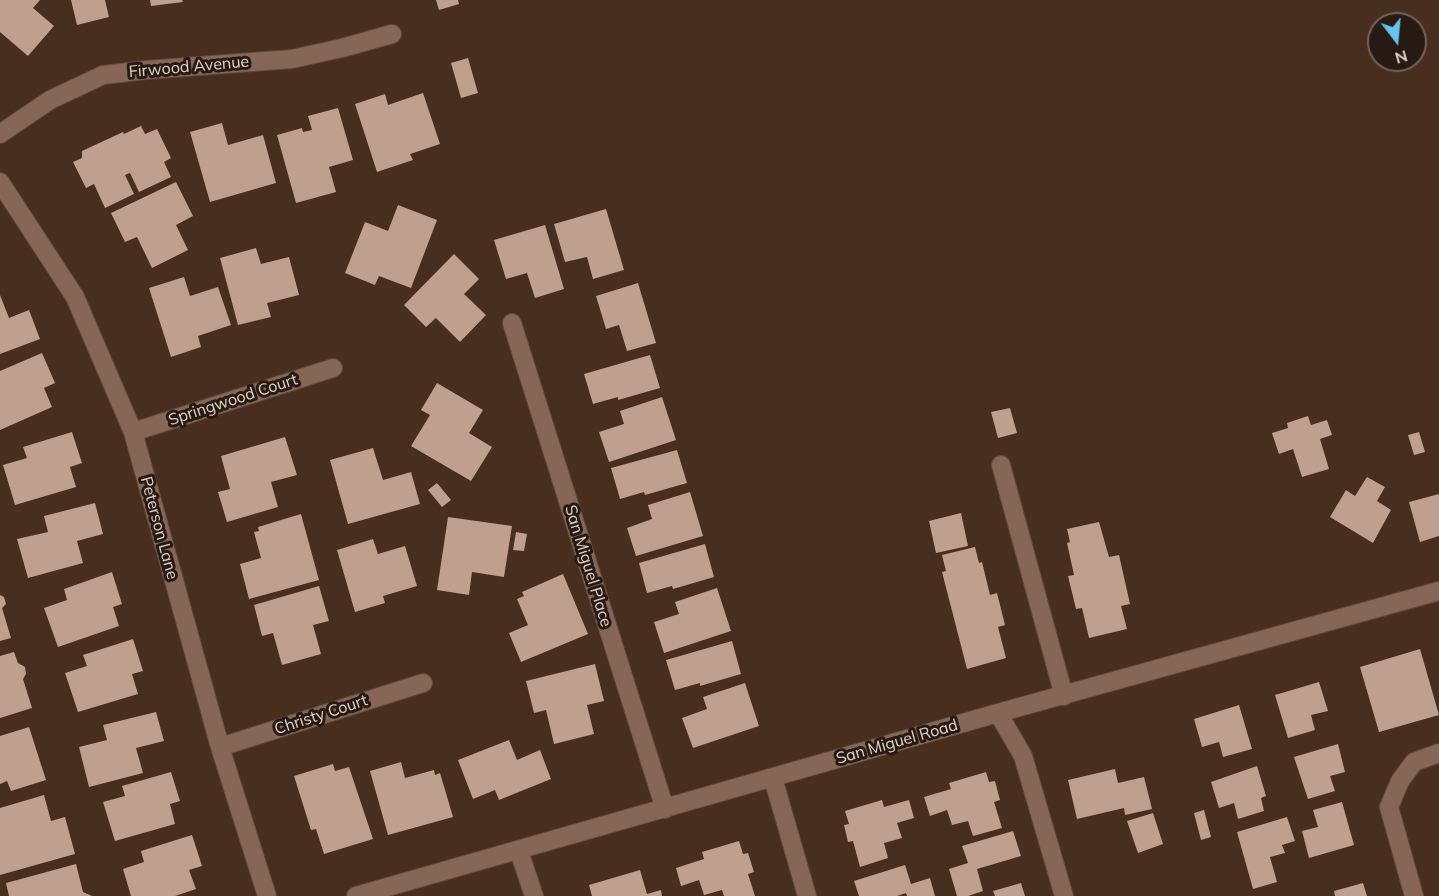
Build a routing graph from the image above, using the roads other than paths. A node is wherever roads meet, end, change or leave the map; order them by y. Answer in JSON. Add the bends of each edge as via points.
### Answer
{"nodes":[{"id":1,"x":392,"y":34,"type":"dead end"},
{"id":2,"x":0,"y":134,"type":"edge"},
{"id":3,"x":0,"y":182,"type":"edge"},
{"id":4,"x":512,"y":323,"type":"dead end"},
{"id":5,"x":333,"y":368,"type":"dead end"},
{"id":6,"x":133,"y":432,"type":"junction"},
{"id":7,"x":1001,"y":465,"type":"dead end"},
{"id":8,"x":1439,"y":591,"type":"edge"},
{"id":9,"x":423,"y":683,"type":"dead end"},
{"id":10,"x":1064,"y":696,"type":"junction"},
{"id":11,"x":998,"y":713,"type":"junction"},
{"id":12,"x":220,"y":747,"type":"junction"},
{"id":13,"x":1439,"y":753,"type":"edge"},
{"id":14,"x":773,"y":778,"type":"junction"},
{"id":15,"x":664,"y":809,"type":"junction"},
{"id":16,"x":519,"y":850,"type":"junction"},
{"id":17,"x":267,"y":896,"type":"edge"},
{"id":18,"x":356,"y":896,"type":"edge"},
{"id":19,"x":534,"y":896,"type":"edge"},
{"id":20,"x":807,"y":896,"type":"edge"},
{"id":21,"x":1064,"y":896,"type":"edge"},
{"id":22,"x":1414,"y":896,"type":"edge"}],
"edges":[{"from":1,"to":2,"type":"street","name":"Firwood Avenue","via":[[292,59],[103,75],[50,100]]},
{"from":3,"to":6,"type":"street","name":"Peterson Lane","via":[[75,297]]},
{"from":4,"to":15,"type":"street","name":"San Miguel Place"},
{"from":5,"to":6,"type":"street","name":"Springwood Court"},
{"from":6,"to":12,"type":"street","name":"Peterson Lane"},
{"from":7,"to":10,"type":"street"},
{"from":8,"to":10,"type":"street","name":"San Miguel Road"},
{"from":9,"to":12,"type":"street","name":"Christy Court"},
{"from":10,"to":11,"type":"street","name":"San Miguel Road"},
{"from":11,"to":14,"type":"street","name":"San Miguel Road"},
{"from":11,"to":21,"type":"street","via":[[1023,756]]},
{"from":12,"to":17,"type":"street","name":"Peterson Lane"},
{"from":13,"to":22,"type":"street","via":[[1414,762],[1400,781],[1389,807]]},
{"from":14,"to":15,"type":"street","name":"San Miguel Road"},
{"from":14,"to":20,"type":"street"},
{"from":15,"to":16,"type":"street","name":"San Miguel Road"},
{"from":16,"to":18,"type":"street","name":"San Miguel Road"},
{"from":16,"to":19,"type":"street"}]}
